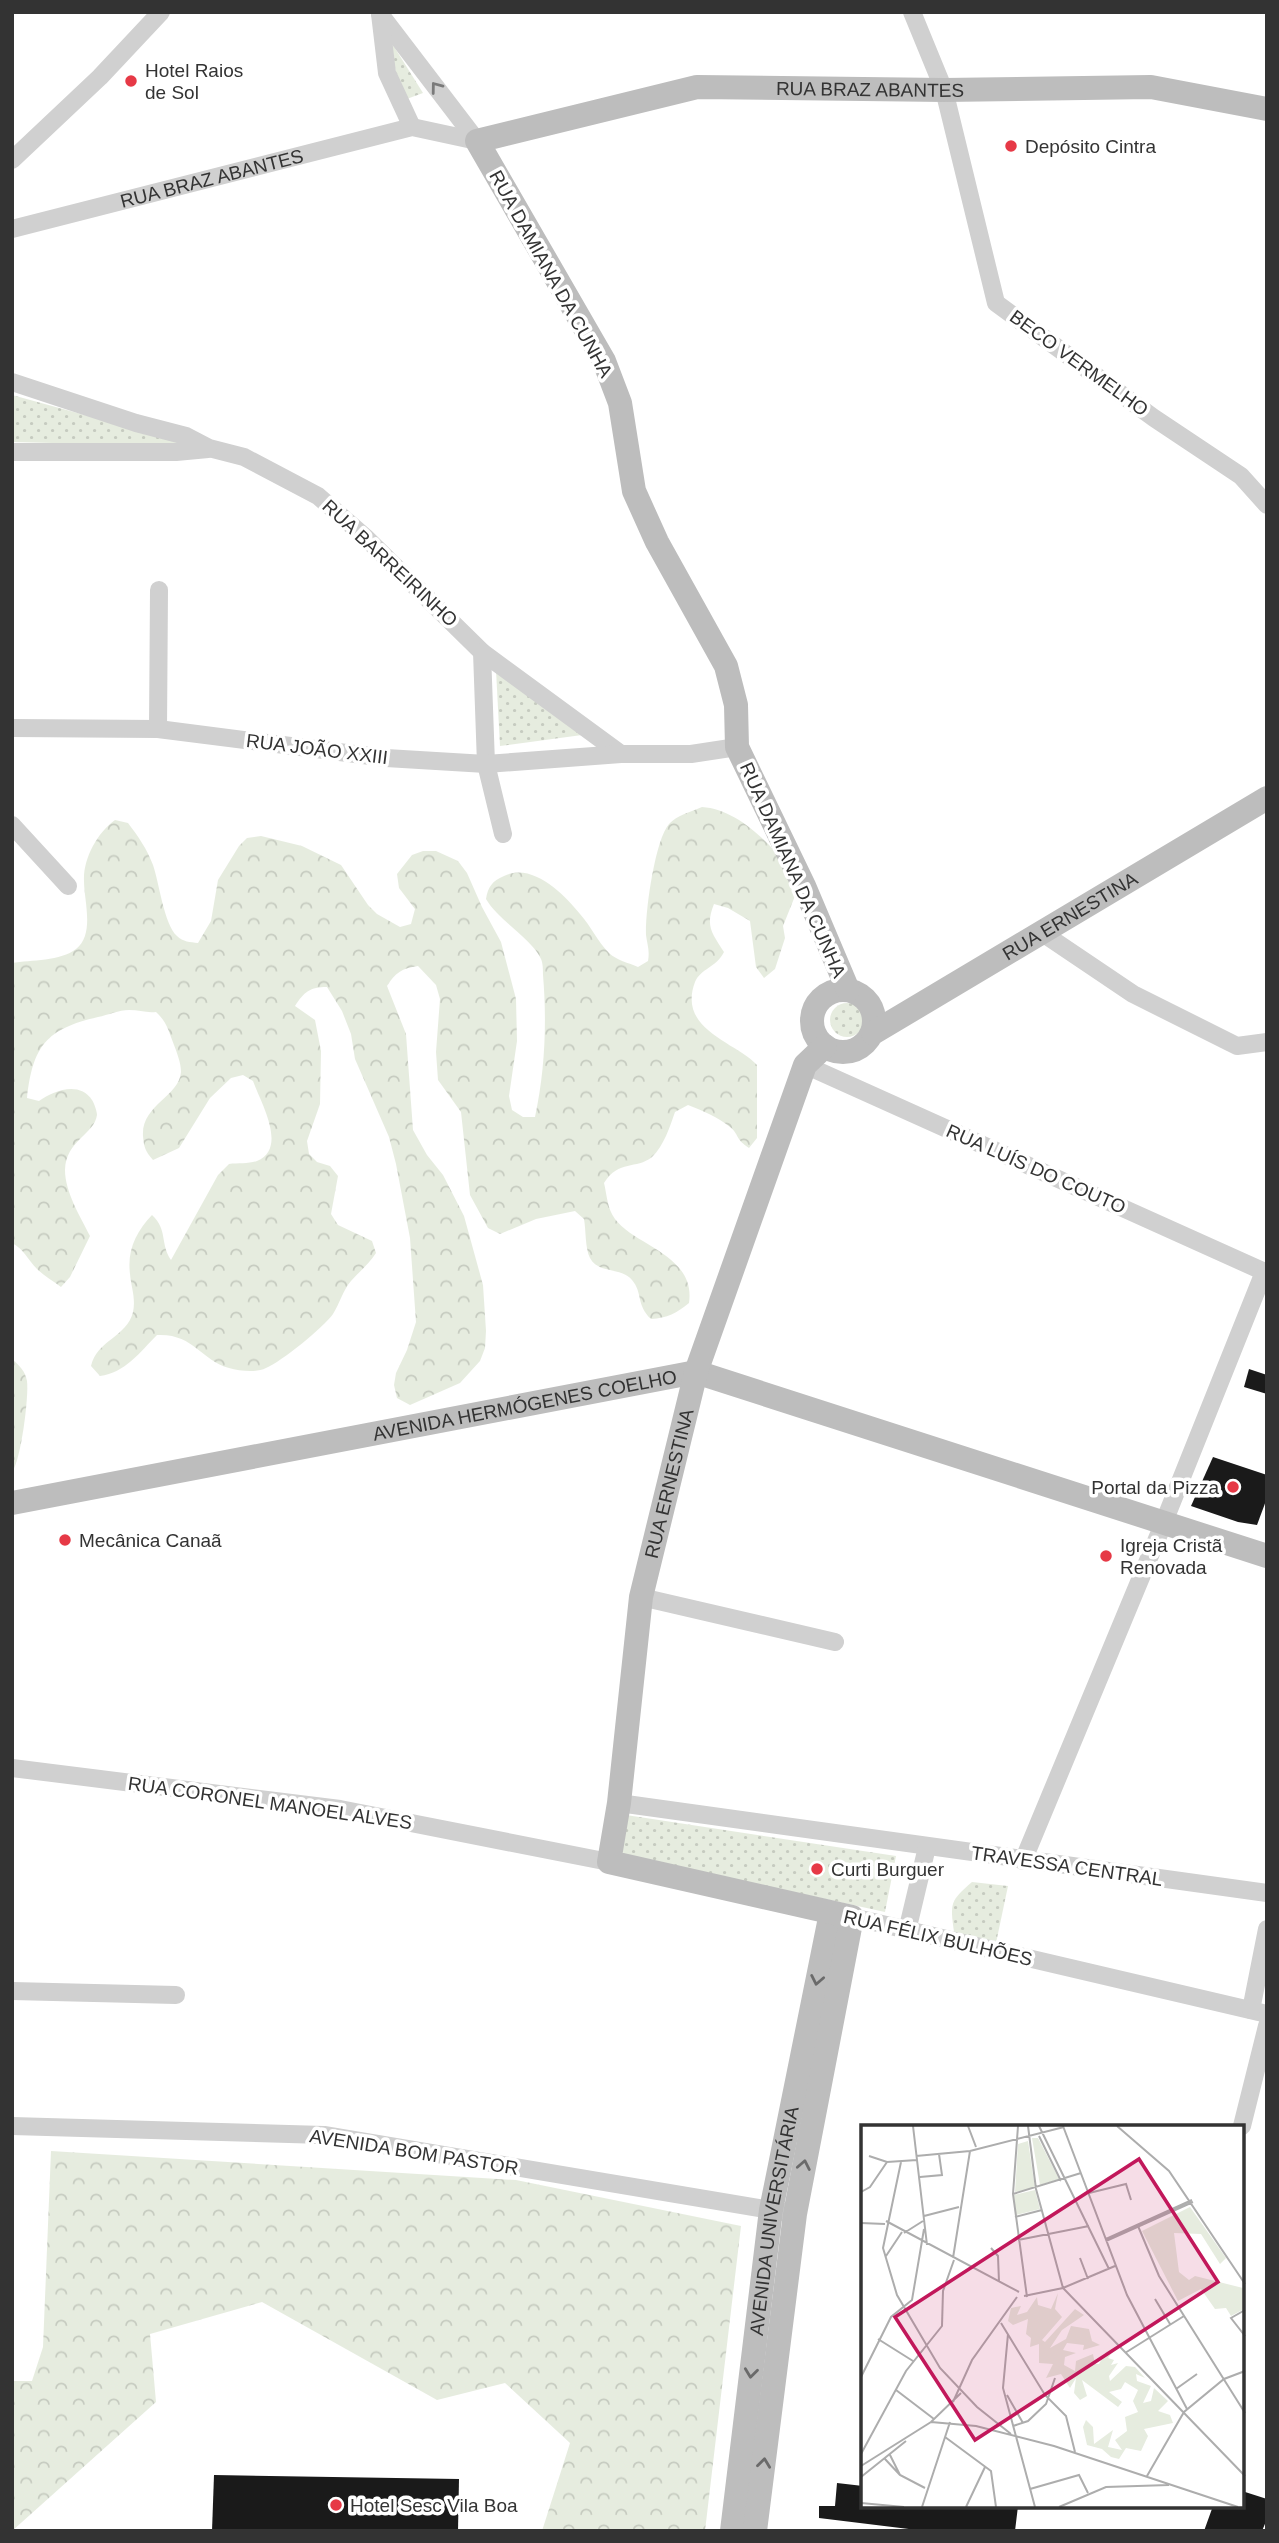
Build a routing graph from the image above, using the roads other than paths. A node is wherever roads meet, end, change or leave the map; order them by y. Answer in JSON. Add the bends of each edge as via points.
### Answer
{"nodes":[{"id":1,"x":162,"y":12,"type":"edge"},
{"id":2,"x":912,"y":12,"type":"edge"},
{"id":3,"x":380,"y":13,"type":"edge"},
{"id":4,"x":944,"y":90,"type":"junction"},
{"id":5,"x":1267,"y":109,"type":"edge"},
{"id":6,"x":412,"y":127,"type":"junction"},
{"id":7,"x":477,"y":141,"type":"junction"},
{"id":8,"x":12,"y":160,"type":"edge"},
{"id":9,"x":12,"y":229,"type":"edge"},
{"id":10,"x":12,"y":383,"type":"edge"},
{"id":11,"x":209,"y":448,"type":"junction"},
{"id":12,"x":12,"y":452,"type":"edge"},
{"id":13,"x":1267,"y":505,"type":"edge"},
{"id":14,"x":159,"y":590,"type":"dead end"},
{"id":15,"x":482,"y":652,"type":"junction"},
{"id":16,"x":12,"y":728,"type":"edge"},
{"id":17,"x":158,"y":729,"type":"junction"},
{"id":18,"x":737,"y":747,"type":"junction"},
{"id":19,"x":621,"y":754,"type":"junction"},
{"id":20,"x":486,"y":764,"type":"junction"},
{"id":21,"x":1267,"y":798,"type":"edge"},
{"id":22,"x":12,"y":825,"type":"edge"},
{"id":23,"x":503,"y":834,"type":"dead end"},
{"id":24,"x":68,"y":886,"type":"dead end"},
{"id":25,"x":1041,"y":932,"type":"junction"},
{"id":26,"x":848,"y":990,"type":"junction"},
{"id":27,"x":873,"y":1032,"type":"junction"},
{"id":28,"x":1267,"y":1042,"type":"edge"},
{"id":29,"x":825,"y":1046,"type":"junction"},
{"id":30,"x":805,"y":1065,"type":"junction"},
{"id":31,"x":1266,"y":1272,"type":"edge"},
{"id":32,"x":696,"y":1372,"type":"junction"},
{"id":33,"x":12,"y":1503,"type":"edge"},
{"id":34,"x":1164,"y":1522,"type":"junction"},
{"id":35,"x":1267,"y":1556,"type":"edge"},
{"id":36,"x":641,"y":1597,"type":"junction"},
{"id":37,"x":835,"y":1642,"type":"dead end"},
{"id":38,"x":12,"y":1768,"type":"edge"},
{"id":39,"x":619,"y":1803,"type":"junction"},
{"id":40,"x":927,"y":1847,"type":"junction"},
{"id":41,"x":1023,"y":1861,"type":"junction"},
{"id":42,"x":609,"y":1862,"type":"junction"},
{"id":43,"x":1267,"y":1893,"type":"edge"},
{"id":44,"x":841,"y":1915,"type":"junction"},
{"id":45,"x":1267,"y":1929,"type":"edge"},
{"id":46,"x":907,"y":1931,"type":"junction"},
{"id":47,"x":12,"y":1991,"type":"edge"},
{"id":48,"x":176,"y":1995,"type":"dead end"},
{"id":49,"x":1259,"y":2012,"type":"edge"},
{"id":50,"x":1267,"y":2026,"type":"edge"},
{"id":51,"x":1242,"y":2125,"type":"edge"},
{"id":52,"x":12,"y":2126,"type":"edge"},
{"id":53,"x":783,"y":2212,"type":"junction"},
{"id":54,"x":732,"y":2531,"type":"edge"},
{"id":55,"x":755,"y":2531,"type":"edge"}],
"edges":[{"from":1,"to":8,"type":"street"},
{"from":2,"to":4,"type":"street","name":"BECO VERMELHO"},
{"from":3,"to":6,"type":"street","name":"RUA DAMIANA DA CUNHA","via":[[387,73]]},
{"from":7,"to":3,"type":"street","name":"RUA DAMIANA DA CUNHA","one_way":true},
{"from":4,"to":5,"type":"street","name":"RUA BRAZ ABANTES","via":[[1152,88]]},
{"from":4,"to":7,"type":"street","name":"RUA BRAZ ABANTES","via":[[697,87]]},
{"from":4,"to":13,"type":"street","name":"BECO VERMELHO","via":[[996,303],[1241,476]]},
{"from":6,"to":7,"type":"street"},
{"from":6,"to":9,"type":"street","name":"RUA BRAZ ABANTES"},
{"from":7,"to":18,"type":"street","name":"RUA DAMIANA DA CUNHA","via":[[604,361],[620,403],[634,491],[726,666],[736,705]]},
{"from":10,"to":11,"type":"street","name":"RUA BARREIRINHO","via":[[186,436]]},
{"from":11,"to":12,"type":"street"},
{"from":11,"to":15,"type":"street","name":"RUA BARREIRINHO","via":[[244,457],[318,496]]},
{"from":14,"to":17,"type":"street"},
{"from":15,"to":19,"type":"street","name":"RUA BARREIRINHO"},
{"from":15,"to":20,"type":"street"},
{"from":16,"to":17,"type":"street","name":"RUA JOÃO XXIII"},
{"from":17,"to":20,"type":"street","name":"RUA JOÃO XXIII","via":[[386,758]]},
{"from":18,"to":19,"type":"street","name":"RUA JOÃO XXIII","via":[[691,754]]},
{"from":18,"to":26,"type":"street","name":"RUA DAMIANA DA CUNHA"},
{"from":19,"to":20,"type":"street","name":"RUA JOÃO XXIII"},
{"from":20,"to":23,"type":"street"},
{"from":21,"to":25,"type":"street","name":"RUA ERNESTINA"},
{"from":22,"to":24,"type":"street"},
{"from":25,"to":27,"type":"street","name":"RUA ERNESTINA"},
{"from":25,"to":28,"type":"street","via":[[1133,994],[1237,1046]]},
{"from":26,"to":27,"type":"street","via":[[865,998],[874,1014]]},
{"from":26,"to":29,"type":"street","via":[[829,993],[815,1006],[811,1024]]},
{"from":27,"to":29,"type":"street","via":[[863,1047],[847,1054]]},
{"from":29,"to":30,"type":"street","name":"RUA ERNESTINA"},
{"from":30,"to":31,"type":"street","name":"RUA LUÍS DO COUTO"},
{"from":30,"to":32,"type":"street","name":"RUA ERNESTINA"},
{"from":31,"to":34,"type":"street"},
{"from":32,"to":33,"type":"street","name":"AVENIDA HERMÓGENES COELHO"},
{"from":32,"to":34,"type":"street","name":"AVENIDA HERMÓGENES COELHO"},
{"from":32,"to":36,"type":"street","name":"RUA ERNESTINA"},
{"from":34,"to":35,"type":"street","name":"AVENIDA HERMÓGENES COELHO"},
{"from":34,"to":41,"type":"street"},
{"from":36,"to":37,"type":"street"},
{"from":36,"to":39,"type":"street","name":"RUA ERNESTINA"},
{"from":38,"to":42,"type":"street","name":"RUA CORONEL MANOEL ALVES","via":[[340,1809]]},
{"from":39,"to":40,"type":"street","name":"TRAVESSA CENTRAL"},
{"from":39,"to":42,"type":"street","name":"RUA ERNESTINA"},
{"from":40,"to":41,"type":"street","name":"TRAVESSA CENTRAL"},
{"from":40,"to":46,"type":"street"},
{"from":41,"to":43,"type":"street","name":"TRAVESSA CENTRAL"},
{"from":42,"to":44,"type":"street","name":"RUA FÉLIX BULHÕES"},
{"from":44,"to":46,"type":"street","name":"RUA FÉLIX BULHÕES"},
{"from":44,"to":53,"type":"street","name":"AVENIDA UNIVERSITÁRIA"},
{"from":45,"to":49,"type":"street"},
{"from":46,"to":49,"type":"street","name":"RUA FÉLIX BULHÕES"},
{"from":47,"to":48,"type":"street"},
{"from":50,"to":51,"type":"street"},
{"from":52,"to":53,"type":"street","name":"AVENIDA BOM PASTOR","via":[[324,2135]]},
{"from":53,"to":54,"type":"street","name":"AVENIDA UNIVERSITÁRIA","one_way":true},
{"from":55,"to":53,"type":"street","name":"AVENIDA UNIVERSITÁRIA","one_way":true}]}
